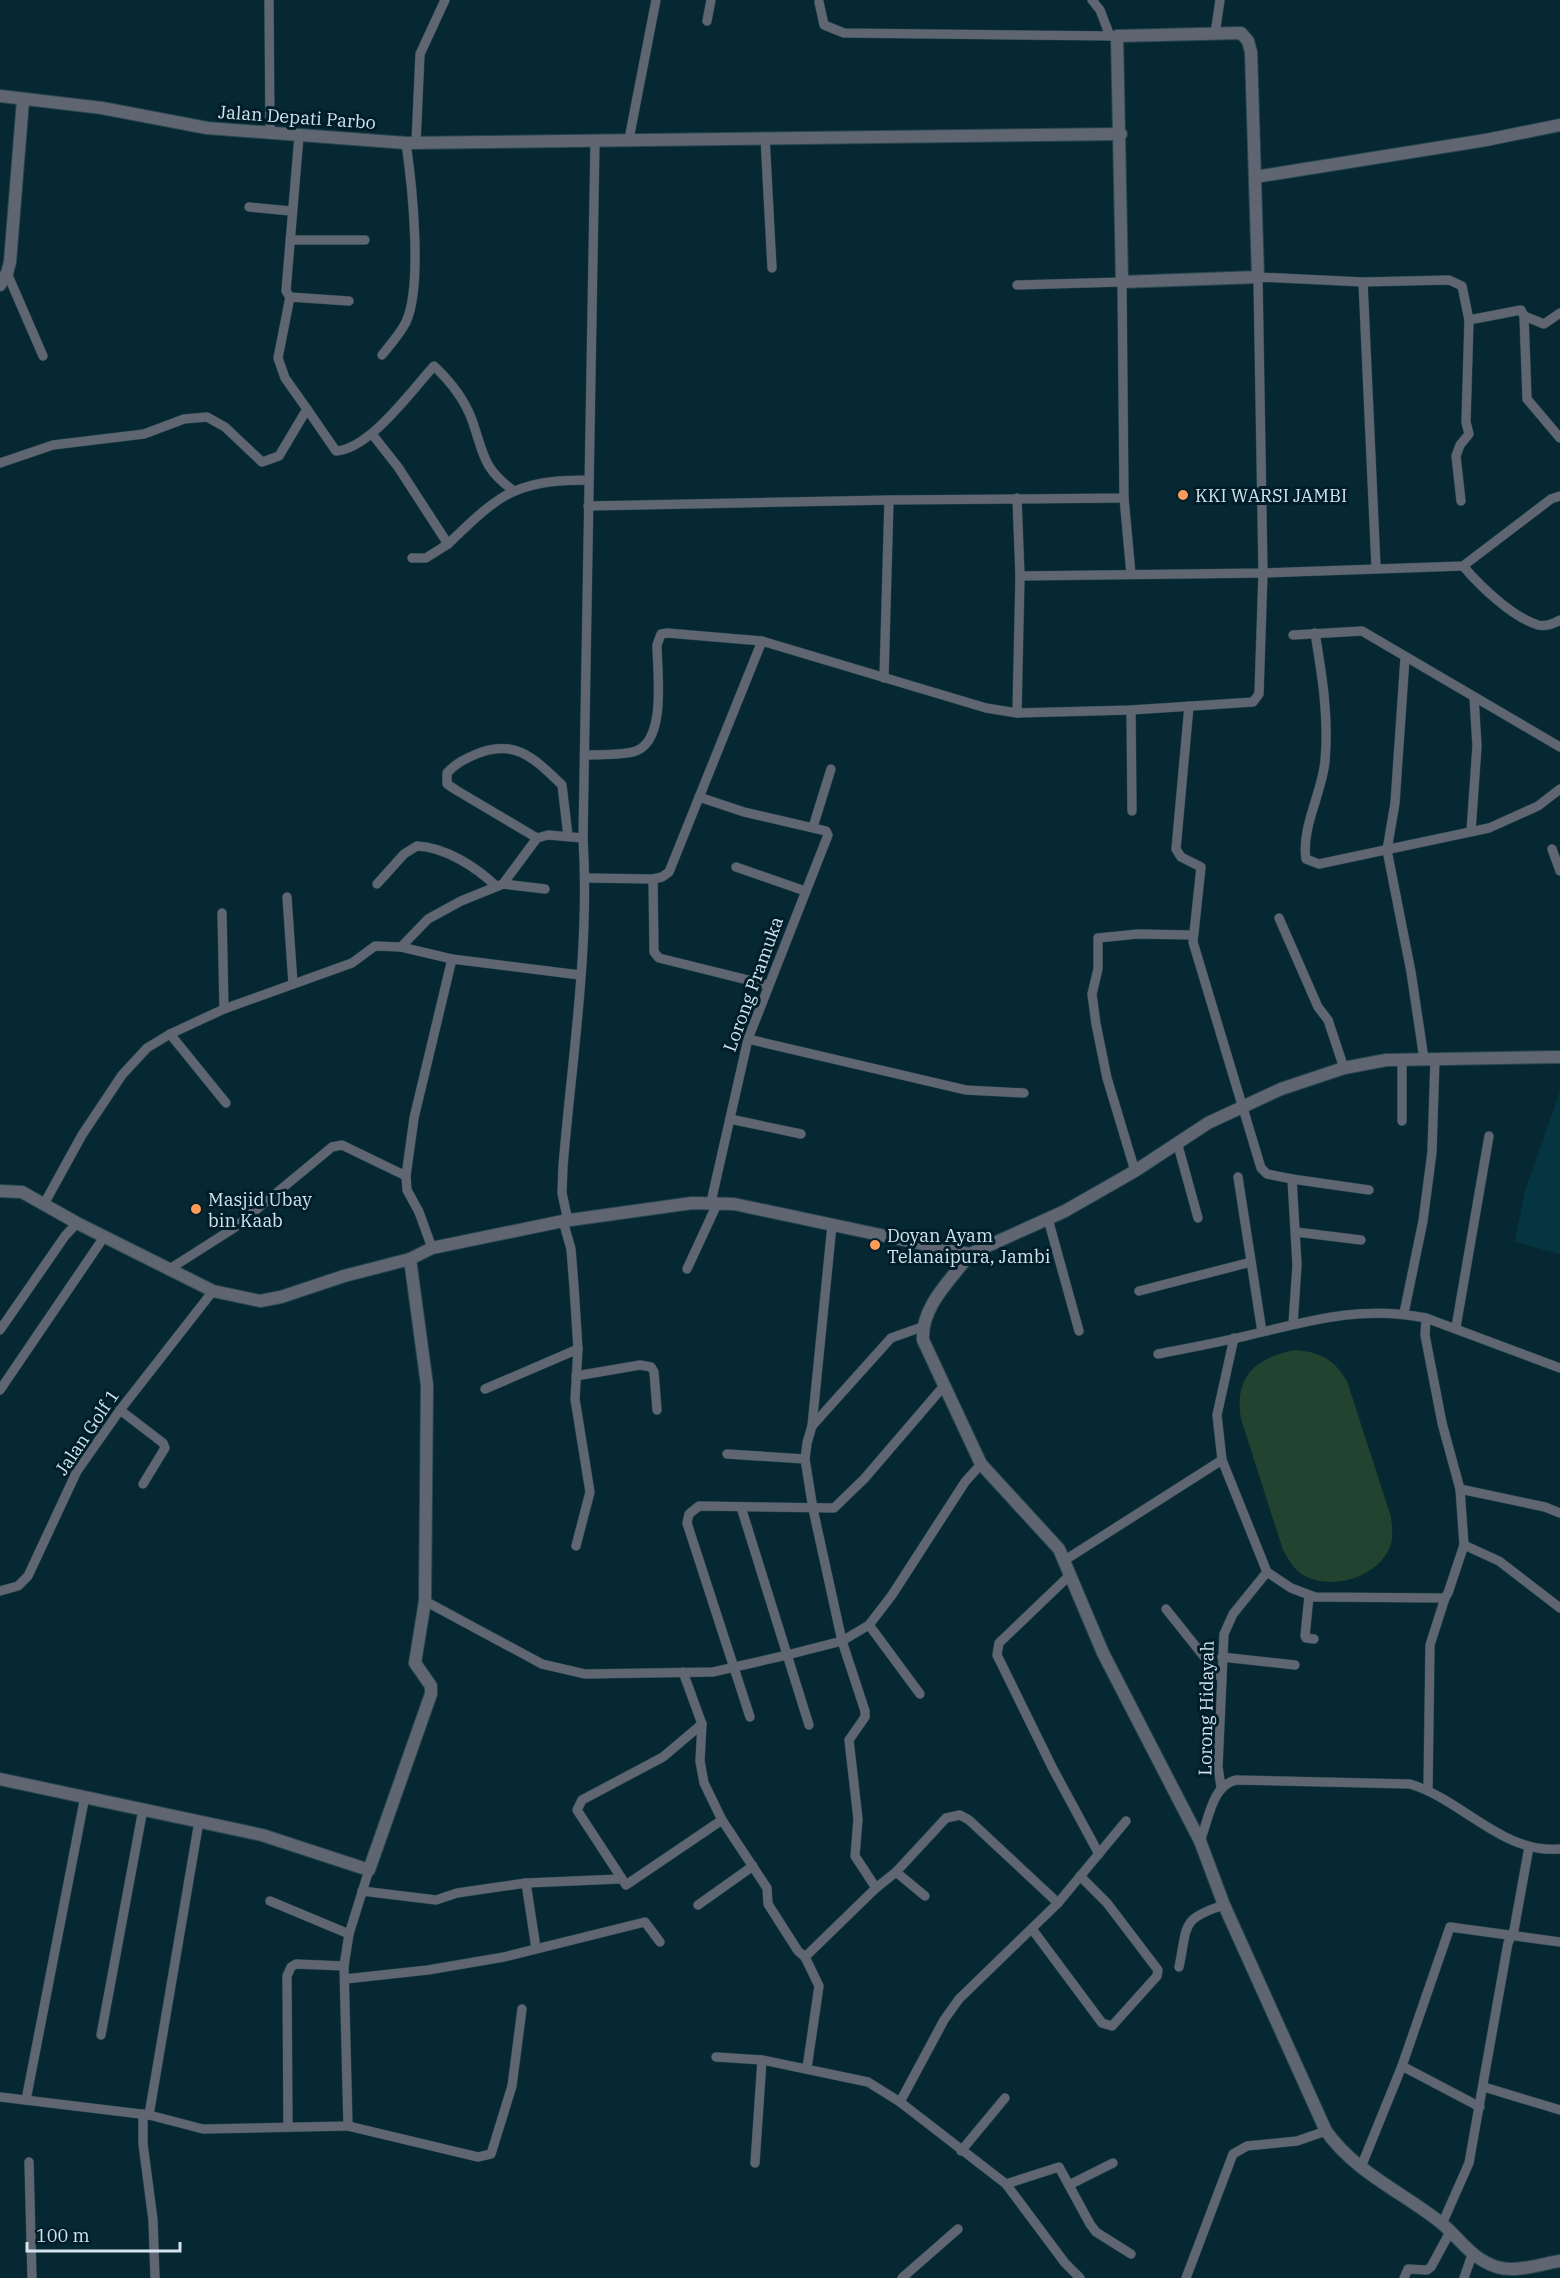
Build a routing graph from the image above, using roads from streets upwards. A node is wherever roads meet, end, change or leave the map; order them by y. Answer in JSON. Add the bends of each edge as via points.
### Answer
{"nodes":[{"id":1,"x":269,"y":0,"type":"edge"},
{"id":2,"x":445,"y":0,"type":"edge"},
{"id":3,"x":656,"y":0,"type":"edge"},
{"id":4,"x":711,"y":0,"type":"edge"},
{"id":5,"x":1092,"y":0,"type":"edge"},
{"id":6,"x":1105,"y":0,"type":"edge"},
{"id":7,"x":1220,"y":0,"type":"edge"},
{"id":8,"x":819,"y":2,"type":"dead end"},
{"id":9,"x":1100,"y":10,"type":"junction"},
{"id":10,"x":707,"y":21,"type":"dead end"},
{"id":11,"x":1215,"y":34,"type":"junction"},
{"id":12,"x":1114,"y":36,"type":"junction"},
{"id":13,"x":0,"y":96,"type":"edge"},
{"id":14,"x":22,"y":100,"type":"junction"},
{"id":15,"x":1560,"y":125,"type":"edge"},
{"id":16,"x":270,"y":134,"type":"junction"},
{"id":17,"x":1121,"y":134,"type":"junction"},
{"id":18,"x":299,"y":136,"type":"junction"},
{"id":19,"x":765,"y":137,"type":"junction"},
{"id":20,"x":629,"y":139,"type":"junction"},
{"id":21,"x":595,"y":141,"type":"junction"},
{"id":22,"x":411,"y":143,"type":"junction"},
{"id":23,"x":1254,"y":177,"type":"junction"},
{"id":24,"x":249,"y":207,"type":"dead end"},
{"id":25,"x":291,"y":212,"type":"junction"},
{"id":26,"x":290,"y":240,"type":"junction"},
{"id":27,"x":365,"y":240,"type":"dead end"},
{"id":28,"x":772,"y":268,"type":"dead end"},
{"id":29,"x":7,"y":273,"type":"junction"},
{"id":30,"x":1258,"y":277,"type":"junction"},
{"id":31,"x":1122,"y":282,"type":"junction"},
{"id":32,"x":1363,"y":282,"type":"junction"},
{"id":33,"x":0,"y":285,"type":"edge"},
{"id":34,"x":1017,"y":285,"type":"dead end"},
{"id":35,"x":290,"y":297,"type":"junction"},
{"id":36,"x":349,"y":301,"type":"dead end"},
{"id":37,"x":1560,"y":313,"type":"edge"},
{"id":38,"x":1524,"y":316,"type":"junction"},
{"id":39,"x":1468,"y":320,"type":"junction"},
{"id":40,"x":381,"y":355,"type":"dead end"},
{"id":41,"x":43,"y":357,"type":"dead end"},
{"id":42,"x":307,"y":409,"type":"junction"},
{"id":43,"x":372,"y":434,"type":"junction"},
{"id":44,"x":1560,"y":438,"type":"edge"},
{"id":45,"x":0,"y":463,"type":"edge"},
{"id":46,"x":589,"y":480,"type":"junction"},
{"id":47,"x":514,"y":491,"type":"junction"},
{"id":48,"x":1560,"y":496,"type":"edge"},
{"id":49,"x":1017,"y":498,"type":"junction"},
{"id":50,"x":1124,"y":498,"type":"junction"},
{"id":51,"x":890,"y":500,"type":"junction"},
{"id":52,"x":1461,"y":501,"type":"dead end"},
{"id":53,"x":588,"y":506,"type":"junction"},
{"id":54,"x":448,"y":544,"type":"junction"},
{"id":55,"x":412,"y":558,"type":"dead end"},
{"id":56,"x":1463,"y":566,"type":"junction"},
{"id":57,"x":1376,"y":567,"type":"junction"},
{"id":58,"x":1263,"y":573,"type":"junction"},
{"id":59,"x":1131,"y":574,"type":"junction"},
{"id":60,"x":1020,"y":576,"type":"junction"},
{"id":61,"x":1560,"y":620,"type":"edge"},
{"id":62,"x":1315,"y":633,"type":"junction"},
{"id":63,"x":1293,"y":635,"type":"dead end"},
{"id":64,"x":762,"y":641,"type":"junction"},
{"id":65,"x":1405,"y":658,"type":"junction"},
{"id":66,"x":884,"y":678,"type":"junction"},
{"id":67,"x":1474,"y":697,"type":"junction"},
{"id":68,"x":1190,"y":706,"type":"junction"},
{"id":69,"x":1131,"y":710,"type":"junction"},
{"id":70,"x":1017,"y":713,"type":"junction"},
{"id":71,"x":1560,"y":747,"type":"edge"},
{"id":72,"x":585,"y":756,"type":"junction"},
{"id":73,"x":831,"y":769,"type":"dead end"},
{"id":74,"x":1560,"y":789,"type":"edge"},
{"id":75,"x":699,"y":797,"type":"junction"},
{"id":76,"x":1132,"y":811,"type":"dead end"},
{"id":77,"x":813,"y":827,"type":"junction"},
{"id":78,"x":1471,"y":831,"type":"junction"},
{"id":79,"x":568,"y":836,"type":"junction"},
{"id":80,"x":537,"y":838,"type":"junction"},
{"id":81,"x":583,"y":838,"type":"junction"},
{"id":82,"x":1552,"y":849,"type":"dead end"},
{"id":83,"x":1387,"y":850,"type":"junction"},
{"id":84,"x":736,"y":867,"type":"dead end"},
{"id":85,"x":1560,"y":871,"type":"edge"},
{"id":86,"x":585,"y":878,"type":"junction"},
{"id":87,"x":653,"y":879,"type":"junction"},
{"id":88,"x":377,"y":884,"type":"dead end"},
{"id":89,"x":500,"y":885,"type":"junction"},
{"id":90,"x":545,"y":889,"type":"dead end"},
{"id":91,"x":805,"y":891,"type":"junction"},
{"id":92,"x":286,"y":897,"type":"dead end"},
{"id":93,"x":222,"y":914,"type":"dead end"},
{"id":94,"x":1279,"y":918,"type":"dead end"},
{"id":95,"x":1191,"y":935,"type":"junction"},
{"id":96,"x":401,"y":947,"type":"junction"},
{"id":97,"x":452,"y":959,"type":"junction"},
{"id":98,"x":580,"y":975,"type":"junction"},
{"id":99,"x":293,"y":984,"type":"junction"},
{"id":100,"x":768,"y":985,"type":"junction"},
{"id":101,"x":224,"y":1009,"type":"junction"},
{"id":102,"x":170,"y":1034,"type":"junction"},
{"id":103,"x":748,"y":1039,"type":"junction"},
{"id":104,"x":1560,"y":1057,"type":"edge"},
{"id":105,"x":1430,"y":1059,"type":"junction"},
{"id":106,"x":1402,"y":1060,"type":"junction"},
{"id":107,"x":1344,"y":1068,"type":"junction"},
{"id":108,"x":1024,"y":1093,"type":"dead end"},
{"id":109,"x":225,"y":1103,"type":"dead end"},
{"id":110,"x":1243,"y":1106,"type":"junction"},
{"id":111,"x":730,"y":1119,"type":"junction"},
{"id":112,"x":1402,"y":1121,"type":"dead end"},
{"id":113,"x":801,"y":1134,"type":"dead end"},
{"id":114,"x":1489,"y":1136,"type":"dead end"},
{"id":115,"x":1177,"y":1142,"type":"junction"},
{"id":116,"x":1135,"y":1171,"type":"junction"},
{"id":117,"x":406,"y":1176,"type":"junction"},
{"id":118,"x":1238,"y":1177,"type":"dead end"},
{"id":119,"x":1292,"y":1179,"type":"junction"},
{"id":120,"x":1368,"y":1190,"type":"dead end"},
{"id":121,"x":0,"y":1191,"type":"edge"},
{"id":122,"x":715,"y":1202,"type":"junction"},
{"id":123,"x":44,"y":1204,"type":"junction"},
{"id":124,"x":1197,"y":1218,"type":"dead end"},
{"id":125,"x":1048,"y":1219,"type":"junction"},
{"id":126,"x":565,"y":1221,"type":"junction"},
{"id":127,"x":77,"y":1223,"type":"junction"},
{"id":128,"x":832,"y":1225,"type":"junction"},
{"id":129,"x":1296,"y":1232,"type":"junction"},
{"id":130,"x":104,"y":1237,"type":"junction"},
{"id":131,"x":1361,"y":1240,"type":"dead end"},
{"id":132,"x":432,"y":1248,"type":"junction"},
{"id":133,"x":970,"y":1254,"type":"junction"},
{"id":134,"x":410,"y":1259,"type":"junction"},
{"id":135,"x":1251,"y":1262,"type":"junction"},
{"id":136,"x":687,"y":1269,"type":"dead end"},
{"id":137,"x":168,"y":1270,"type":"junction"},
{"id":138,"x":213,"y":1291,"type":"junction"},
{"id":139,"x":1139,"y":1291,"type":"dead end"},
{"id":140,"x":1404,"y":1313,"type":"junction"},
{"id":141,"x":1426,"y":1317,"type":"junction"},
{"id":142,"x":1293,"y":1324,"type":"junction"},
{"id":143,"x":922,"y":1327,"type":"junction"},
{"id":144,"x":1456,"y":1327,"type":"junction"},
{"id":145,"x":0,"y":1330,"type":"edge"},
{"id":146,"x":1079,"y":1330,"type":"dead end"},
{"id":147,"x":1262,"y":1332,"type":"junction"},
{"id":148,"x":1234,"y":1338,"type":"junction"},
{"id":149,"x":578,"y":1350,"type":"junction"},
{"id":150,"x":1158,"y":1354,"type":"dead end"},
{"id":151,"x":1560,"y":1368,"type":"edge"},
{"id":152,"x":576,"y":1376,"type":"junction"},
{"id":153,"x":944,"y":1387,"type":"junction"},
{"id":154,"x":485,"y":1389,"type":"dead end"},
{"id":155,"x":0,"y":1390,"type":"edge"},
{"id":156,"x":120,"y":1410,"type":"junction"},
{"id":157,"x":657,"y":1410,"type":"dead end"},
{"id":158,"x":812,"y":1426,"type":"junction"},
{"id":159,"x":727,"y":1454,"type":"dead end"},
{"id":160,"x":805,"y":1459,"type":"junction"},
{"id":161,"x":1222,"y":1460,"type":"junction"},
{"id":162,"x":981,"y":1464,"type":"junction"},
{"id":163,"x":142,"y":1484,"type":"dead end"},
{"id":164,"x":1460,"y":1489,"type":"junction"},
{"id":165,"x":741,"y":1507,"type":"junction"},
{"id":166,"x":813,"y":1509,"type":"junction"},
{"id":167,"x":1560,"y":1513,"type":"edge"},
{"id":168,"x":1464,"y":1545,"type":"junction"},
{"id":169,"x":576,"y":1546,"type":"dead end"},
{"id":170,"x":1065,"y":1560,"type":"junction"},
{"id":171,"x":1267,"y":1572,"type":"junction"},
{"id":172,"x":1070,"y":1576,"type":"junction"},
{"id":173,"x":0,"y":1592,"type":"edge"},
{"id":174,"x":1309,"y":1596,"type":"junction"},
{"id":175,"x":1445,"y":1598,"type":"junction"},
{"id":176,"x":425,"y":1601,"type":"junction"},
{"id":177,"x":1560,"y":1608,"type":"edge"},
{"id":178,"x":1166,"y":1609,"type":"dead end"},
{"id":179,"x":869,"y":1625,"type":"junction"},
{"id":180,"x":1314,"y":1639,"type":"dead end"},
{"id":181,"x":842,"y":1641,"type":"junction"},
{"id":182,"x":787,"y":1655,"type":"junction"},
{"id":183,"x":1222,"y":1657,"type":"junction"},
{"id":184,"x":1295,"y":1665,"type":"dead end"},
{"id":185,"x":734,"y":1668,"type":"junction"},
{"id":186,"x":683,"y":1671,"type":"junction"},
{"id":187,"x":1221,"y":1678,"type":"junction"},
{"id":188,"x":920,"y":1695,"type":"dead end"},
{"id":189,"x":750,"y":1717,"type":"dead end"},
{"id":190,"x":702,"y":1724,"type":"junction"},
{"id":191,"x":809,"y":1725,"type":"dead end"},
{"id":192,"x":0,"y":1779,"type":"edge"},
{"id":193,"x":1221,"y":1787,"type":"junction"},
{"id":194,"x":1428,"y":1790,"type":"junction"},
{"id":195,"x":85,"y":1796,"type":"junction"},
{"id":196,"x":143,"y":1809,"type":"junction"},
{"id":197,"x":722,"y":1820,"type":"junction"},
{"id":198,"x":199,"y":1821,"type":"junction"},
{"id":199,"x":1126,"y":1821,"type":"dead end"},
{"id":200,"x":1200,"y":1841,"type":"junction"},
{"id":201,"x":1529,"y":1847,"type":"junction"},
{"id":202,"x":1560,"y":1849,"type":"edge"},
{"id":203,"x":1099,"y":1854,"type":"junction"},
{"id":204,"x":753,"y":1866,"type":"junction"},
{"id":205,"x":369,"y":1870,"type":"junction"},
{"id":206,"x":896,"y":1872,"type":"junction"},
{"id":207,"x":1080,"y":1876,"type":"junction"},
{"id":208,"x":620,"y":1879,"type":"junction"},
{"id":209,"x":526,"y":1883,"type":"junction"},
{"id":210,"x":876,"y":1888,"type":"junction"},
{"id":211,"x":362,"y":1891,"type":"junction"},
{"id":212,"x":925,"y":1896,"type":"dead end"},
{"id":213,"x":270,"y":1901,"type":"dead end"},
{"id":214,"x":1058,"y":1903,"type":"junction"},
{"id":215,"x":698,"y":1905,"type":"dead end"},
{"id":216,"x":1224,"y":1905,"type":"junction"},
{"id":217,"x":1032,"y":1929,"type":"junction"},
{"id":218,"x":349,"y":1934,"type":"junction"},
{"id":219,"x":1511,"y":1937,"type":"junction"},
{"id":220,"x":660,"y":1942,"type":"dead end"},
{"id":221,"x":1560,"y":1942,"type":"edge"},
{"id":222,"x":536,"y":1948,"type":"junction"},
{"id":223,"x":805,"y":1957,"type":"junction"},
{"id":224,"x":344,"y":1966,"type":"junction"},
{"id":225,"x":1179,"y":1967,"type":"dead end"},
{"id":226,"x":345,"y":1979,"type":"junction"},
{"id":227,"x":522,"y":2009,"type":"dead end"},
{"id":228,"x":101,"y":2035,"type":"dead end"},
{"id":229,"x":716,"y":2057,"type":"dead end"},
{"id":230,"x":762,"y":2060,"type":"junction"},
{"id":231,"x":1402,"y":2066,"type":"junction"},
{"id":232,"x":807,"y":2068,"type":"junction"},
{"id":233,"x":1484,"y":2087,"type":"junction"},
{"id":234,"x":0,"y":2097,"type":"edge"},
{"id":235,"x":1005,"y":2098,"type":"dead end"},
{"id":236,"x":26,"y":2100,"type":"junction"},
{"id":237,"x":900,"y":2102,"type":"junction"},
{"id":238,"x":1479,"y":2107,"type":"junction"},
{"id":239,"x":1560,"y":2110,"type":"edge"},
{"id":240,"x":146,"y":2115,"type":"junction"},
{"id":241,"x":348,"y":2126,"type":"junction"},
{"id":242,"x":288,"y":2127,"type":"junction"},
{"id":243,"x":1326,"y":2131,"type":"junction"},
{"id":244,"x":961,"y":2151,"type":"junction"},
{"id":245,"x":29,"y":2162,"type":"dead end"},
{"id":246,"x":755,"y":2163,"type":"dead end"},
{"id":247,"x":1113,"y":2163,"type":"dead end"},
{"id":248,"x":1361,"y":2167,"type":"junction"},
{"id":249,"x":1006,"y":2184,"type":"junction"},
{"id":250,"x":1069,"y":2185,"type":"junction"},
{"id":251,"x":1446,"y":2228,"type":"junction"},
{"id":252,"x":958,"y":2229,"type":"dead end"},
{"id":253,"x":1131,"y":2254,"type":"dead end"},
{"id":254,"x":1472,"y":2255,"type":"junction"},
{"id":255,"x":1560,"y":2260,"type":"edge"},
{"id":256,"x":1516,"y":2273,"type":"edge"},
{"id":257,"x":32,"y":2278,"type":"edge"},
{"id":258,"x":155,"y":2278,"type":"edge"},
{"id":259,"x":902,"y":2278,"type":"edge"},
{"id":260,"x":1080,"y":2278,"type":"edge"},
{"id":261,"x":1186,"y":2278,"type":"edge"},
{"id":262,"x":1404,"y":2278,"type":"edge"},
{"id":263,"x":1464,"y":2278,"type":"edge"}],
"edges":[{"from":1,"to":16,"type":"street"},
{"from":2,"to":22,"type":"street","via":[[420,54]]},
{"from":3,"to":20,"type":"street"},
{"from":4,"to":10,"type":"street"},
{"from":5,"to":9,"type":"street"},
{"from":6,"to":9,"type":"street"},
{"from":7,"to":11,"type":"street"},
{"from":8,"to":12,"type":"street","via":[[824,25],[844,33]]},
{"from":9,"to":12,"type":"street"},
{"from":11,"to":12,"type":"street"},
{"from":11,"to":23,"type":"street","via":[[1242,33],[1250,46]]},
{"from":12,"to":17,"type":"street"},
{"from":13,"to":14,"type":"street","name":"Jalan Depati Parbo"},
{"from":14,"to":16,"type":"street","name":"Jalan Depati Parbo"},
{"from":14,"to":29,"type":"street"},
{"from":15,"to":23,"type":"street","via":[[1486,141]]},
{"from":16,"to":18,"type":"street","name":"Jalan Depati Parbo"},
{"from":17,"to":19,"type":"street","name":"Jalan Depati Parbo"},
{"from":17,"to":31,"type":"street"},
{"from":18,"to":22,"type":"street","name":"Jalan Depati Parbo"},
{"from":18,"to":25,"type":"street"},
{"from":19,"to":20,"type":"street","name":"Jalan Depati Parbo"},
{"from":19,"to":28,"type":"street"},
{"from":20,"to":21,"type":"street","name":"Jalan Depati Parbo"},
{"from":21,"to":22,"type":"street","name":"Jalan Depati Parbo"},
{"from":21,"to":46,"type":"street"},
{"from":22,"to":40,"type":"street","via":[[413,293],[406,321]]},
{"from":23,"to":30,"type":"street"},
{"from":24,"to":25,"type":"street"},
{"from":25,"to":26,"type":"street"},
{"from":26,"to":27,"type":"street"},
{"from":26,"to":35,"type":"street","via":[[285,283]]},
{"from":29,"to":33,"type":"street"},
{"from":29,"to":41,"type":"street"},
{"from":30,"to":31,"type":"street"},
{"from":30,"to":32,"type":"street"},
{"from":30,"to":58,"type":"street"},
{"from":31,"to":34,"type":"street"},
{"from":31,"to":50,"type":"street"},
{"from":32,"to":39,"type":"street","via":[[1457,282],[1465,288]]},
{"from":32,"to":57,"type":"street"},
{"from":35,"to":36,"type":"street"},
{"from":35,"to":42,"type":"street","via":[[278,358],[285,378]]},
{"from":37,"to":38,"type":"street","via":[[1544,324]]},
{"from":38,"to":39,"type":"street","via":[[1517,310]]},
{"from":38,"to":44,"type":"street","via":[[1527,399]]},
{"from":39,"to":52,"type":"street","via":[[1469,434],[1456,456]]},
{"from":42,"to":43,"type":"street","via":[[336,451]]},
{"from":42,"to":45,"type":"street","via":[[279,456],[266,462],[254,458],[225,427],[207,417],[184,419],[144,434],[53,446]]},
{"from":43,"to":47,"type":"street","via":[[434,366],[452,383],[468,411],[490,471]]},
{"from":43,"to":54,"type":"street"},
{"from":46,"to":47,"type":"street","via":[[559,480]]},
{"from":46,"to":53,"type":"street"},
{"from":47,"to":54,"type":"street"},
{"from":48,"to":56,"type":"street"},
{"from":49,"to":50,"type":"street"},
{"from":49,"to":51,"type":"street"},
{"from":49,"to":60,"type":"street"},
{"from":50,"to":59,"type":"street"},
{"from":51,"to":53,"type":"street"},
{"from":51,"to":66,"type":"street"},
{"from":53,"to":72,"type":"street"},
{"from":54,"to":55,"type":"street","via":[[426,558]]},
{"from":56,"to":57,"type":"street"},
{"from":56,"to":61,"type":"street","via":[[1482,588],[1532,622],[1550,625]]},
{"from":57,"to":58,"type":"street"},
{"from":58,"to":59,"type":"street"},
{"from":58,"to":68,"type":"street","via":[[1257,699],[1246,704]]},
{"from":59,"to":60,"type":"street"},
{"from":60,"to":70,"type":"street"},
{"from":62,"to":63,"type":"street"},
{"from":62,"to":65,"type":"street","via":[[1362,631]]},
{"from":62,"to":83,"type":"street","via":[[1326,702],[1325,762],[1305,844],[1306,859],[1319,864]]},
{"from":64,"to":66,"type":"street"},
{"from":64,"to":72,"type":"street","via":[[662,634],[657,645],[656,727],[647,742],[628,753]]},
{"from":64,"to":75,"type":"street"},
{"from":65,"to":67,"type":"street"},
{"from":65,"to":83,"type":"street","via":[[1395,803]]},
{"from":66,"to":70,"type":"street","via":[[986,708]]},
{"from":67,"to":71,"type":"street"},
{"from":67,"to":78,"type":"street","via":[[1477,746]]},
{"from":68,"to":69,"type":"street"},
{"from":68,"to":95,"type":"street","via":[[1176,840],[1177,854],[1197,863],[1202,872]]},
{"from":69,"to":70,"type":"street"},
{"from":69,"to":76,"type":"street"},
{"from":72,"to":81,"type":"street"},
{"from":73,"to":77,"type":"street"},
{"from":74,"to":78,"type":"street","via":[[1513,818]]},
{"from":75,"to":77,"type":"street","via":[[744,812]]},
{"from":75,"to":87,"type":"street","via":[[674,864],[662,877]]},
{"from":77,"to":91,"type":"street","name":"Lorong Pramuka","via":[[826,831],[828,837]]},
{"from":78,"to":83,"type":"street"},
{"from":79,"to":80,"type":"street"},
{"from":79,"to":80,"type":"street","via":[[562,785],[513,747],[488,748],[456,763],[447,773],[447,784]]},
{"from":79,"to":81,"type":"street"},
{"from":80,"to":89,"type":"street"},
{"from":81,"to":86,"type":"street"},
{"from":82,"to":85,"type":"street"},
{"from":83,"to":105,"type":"street"},
{"from":84,"to":91,"type":"street"},
{"from":86,"to":87,"type":"street"},
{"from":86,"to":98,"type":"street"},
{"from":87,"to":100,"type":"street","via":[[654,952],[659,958]]},
{"from":88,"to":89,"type":"street","via":[[404,854],[417,846],[441,851]]},
{"from":89,"to":90,"type":"street"},
{"from":89,"to":96,"type":"street","via":[[428,919]]},
{"from":91,"to":100,"type":"street","name":"Lorong Pramuka"},
{"from":92,"to":99,"type":"street"},
{"from":93,"to":101,"type":"street"},
{"from":94,"to":107,"type":"street","via":[[1318,1007],[1329,1020]]},
{"from":95,"to":110,"type":"street"},
{"from":95,"to":116,"type":"street","via":[[1098,938],[1098,969],[1092,994],[1096,1024],[1107,1078]]},
{"from":96,"to":97,"type":"street"},
{"from":96,"to":99,"type":"street","via":[[375,946],[352,963]]},
{"from":97,"to":98,"type":"street"},
{"from":97,"to":117,"type":"street","via":[[414,1118]]},
{"from":98,"to":126,"type":"street","via":[[563,1166]]},
{"from":99,"to":101,"type":"street"},
{"from":100,"to":103,"type":"street","name":"Lorong Pramuka"},
{"from":101,"to":102,"type":"street"},
{"from":102,"to":109,"type":"street"},
{"from":102,"to":123,"type":"street","via":[[147,1048],[122,1075],[82,1135]]},
{"from":103,"to":108,"type":"street","via":[[957,1089]]},
{"from":103,"to":111,"type":"street","name":"Lorong Pramuka"},
{"from":104,"to":105,"type":"street"},
{"from":105,"to":106,"type":"street"},
{"from":105,"to":140,"type":"street","via":[[1427,1187]]},
{"from":106,"to":107,"type":"street"},
{"from":106,"to":112,"type":"street"},
{"from":107,"to":110,"type":"street"},
{"from":110,"to":115,"type":"street"},
{"from":110,"to":119,"type":"street","via":[[1261,1168],[1267,1174]]},
{"from":111,"to":113,"type":"street"},
{"from":111,"to":122,"type":"street","name":"Lorong Pramuka"},
{"from":114,"to":144,"type":"street"},
{"from":115,"to":116,"type":"street"},
{"from":115,"to":124,"type":"street"},
{"from":116,"to":125,"type":"street"},
{"from":117,"to":132,"type":"street","via":[[407,1190]]},
{"from":117,"to":137,"type":"street","via":[[342,1145],[332,1147],[234,1228]]},
{"from":118,"to":135,"type":"street"},
{"from":119,"to":120,"type":"street"},
{"from":119,"to":129,"type":"street"},
{"from":121,"to":123,"type":"street","via":[[22,1192]]},
{"from":122,"to":126,"type":"street"},
{"from":122,"to":128,"type":"street"},
{"from":122,"to":136,"type":"street","name":"Lorong Pramuka"},
{"from":123,"to":127,"type":"street"},
{"from":125,"to":133,"type":"street"},
{"from":125,"to":146,"type":"street"},
{"from":126,"to":132,"type":"street"},
{"from":126,"to":149,"type":"street","via":[[571,1249]]},
{"from":127,"to":130,"type":"street"},
{"from":127,"to":145,"type":"street"},
{"from":128,"to":133,"type":"street"},
{"from":128,"to":158,"type":"street"},
{"from":129,"to":131,"type":"street"},
{"from":129,"to":142,"type":"street"},
{"from":130,"to":137,"type":"street"},
{"from":130,"to":155,"type":"street"},
{"from":132,"to":134,"type":"street"},
{"from":133,"to":143,"type":"street","via":[[926,1312]]},
{"from":134,"to":138,"type":"street","via":[[260,1301]]},
{"from":134,"to":176,"type":"street","via":[[428,1384]]},
{"from":135,"to":139,"type":"street"},
{"from":135,"to":147,"type":"street"},
{"from":137,"to":138,"type":"street"},
{"from":138,"to":156,"type":"street","name":"Jalan Golf 1"},
{"from":140,"to":141,"type":"street"},
{"from":140,"to":142,"type":"street","via":[[1371,1311]]},
{"from":141,"to":144,"type":"street"},
{"from":141,"to":164,"type":"street","via":[[1425,1335],[1442,1423]]},
{"from":142,"to":147,"type":"street"},
{"from":143,"to":153,"type":"street","via":[[923,1340]]},
{"from":143,"to":158,"type":"street","via":[[891,1338]]},
{"from":144,"to":151,"type":"street"},
{"from":147,"to":148,"type":"street"},
{"from":148,"to":150,"type":"street"},
{"from":148,"to":161,"type":"street","via":[[1217,1415]]},
{"from":149,"to":152,"type":"street"},
{"from":149,"to":154,"type":"street"},
{"from":152,"to":157,"type":"street","via":[[640,1365],[651,1367]]},
{"from":152,"to":169,"type":"street","via":[[575,1399],[590,1492]]},
{"from":153,"to":162,"type":"street"},
{"from":153,"to":166,"type":"street","via":[[843,1501],[834,1508]]},
{"from":156,"to":163,"type":"street","via":[[165,1448]]},
{"from":156,"to":173,"type":"street","name":"Jalan Golf 1","via":[[77,1472],[28,1576],[18,1586]]},
{"from":158,"to":160,"type":"street"},
{"from":159,"to":160,"type":"street"},
{"from":160,"to":166,"type":"street"},
{"from":161,"to":170,"type":"street"},
{"from":161,"to":171,"type":"street"},
{"from":162,"to":170,"type":"street"},
{"from":162,"to":179,"type":"street"},
{"from":164,"to":167,"type":"street"},
{"from":164,"to":168,"type":"street"},
{"from":165,"to":166,"type":"street"},
{"from":165,"to":182,"type":"street"},
{"from":165,"to":185,"type":"street","via":[[699,1506],[686,1520]]},
{"from":166,"to":181,"type":"street"},
{"from":168,"to":175,"type":"street"},
{"from":168,"to":177,"type":"street","via":[[1499,1562]]},
{"from":170,"to":172,"type":"street"},
{"from":171,"to":174,"type":"street"},
{"from":171,"to":183,"type":"street","name":"Lorong Hidayah","via":[[1227,1624]]},
{"from":172,"to":200,"type":"street","via":[[1103,1653]]},
{"from":172,"to":203,"type":"street","via":[[999,1643],[997,1655]]},
{"from":174,"to":175,"type":"street"},
{"from":174,"to":180,"type":"street","via":[[1305,1635]]},
{"from":175,"to":194,"type":"street","via":[[1429,1656]]},
{"from":176,"to":186,"type":"street","via":[[542,1664],[585,1674]]},
{"from":176,"to":205,"type":"street","via":[[415,1664],[431,1686],[431,1694]]},
{"from":178,"to":187,"type":"street"},
{"from":179,"to":181,"type":"street"},
{"from":179,"to":188,"type":"street"},
{"from":181,"to":182,"type":"street"},
{"from":181,"to":210,"type":"street","via":[[865,1717],[849,1740],[858,1819],[855,1857]]},
{"from":182,"to":185,"type":"street"},
{"from":182,"to":191,"type":"street"},
{"from":183,"to":184,"type":"street"},
{"from":183,"to":187,"type":"street","name":"Lorong Hidayah"},
{"from":185,"to":186,"type":"street"},
{"from":185,"to":189,"type":"street"},
{"from":186,"to":190,"type":"street"},
{"from":187,"to":193,"type":"street","name":"Lorong Hidayah"},
{"from":190,"to":197,"type":"street","via":[[700,1761],[704,1783]]},
{"from":190,"to":208,"type":"street","via":[[663,1757],[578,1804],[579,1816]]},
{"from":192,"to":195,"type":"street"},
{"from":193,"to":194,"type":"street","via":[[1236,1780],[1410,1784]]},
{"from":193,"to":200,"type":"street"},
{"from":194,"to":201,"type":"street","via":[[1515,1843]]},
{"from":195,"to":196,"type":"street"},
{"from":195,"to":236,"type":"street"},
{"from":196,"to":198,"type":"street"},
{"from":196,"to":228,"type":"street"},
{"from":197,"to":204,"type":"street"},
{"from":197,"to":208,"type":"street","via":[[626,1885]]},
{"from":198,"to":205,"type":"street","via":[[262,1835]]},
{"from":198,"to":240,"type":"street"},
{"from":199,"to":203,"type":"street"},
{"from":200,"to":216,"type":"street"},
{"from":201,"to":202,"type":"street"},
{"from":201,"to":219,"type":"street"},
{"from":203,"to":207,"type":"street"},
{"from":204,"to":215,"type":"street"},
{"from":204,"to":223,"type":"street","via":[[767,1888],[768,1904]]},
{"from":205,"to":211,"type":"street"},
{"from":206,"to":210,"type":"street"},
{"from":206,"to":212,"type":"street"},
{"from":206,"to":214,"type":"street","via":[[946,1818],[960,1815]]},
{"from":207,"to":214,"type":"street"},
{"from":207,"to":217,"type":"street","via":[[1158,1970],[1113,2026],[1102,2023]]},
{"from":208,"to":209,"type":"street"},
{"from":209,"to":211,"type":"street","via":[[436,1900]]},
{"from":209,"to":222,"type":"street"},
{"from":210,"to":223,"type":"street"},
{"from":211,"to":218,"type":"street"},
{"from":213,"to":218,"type":"street"},
{"from":214,"to":217,"type":"street"},
{"from":216,"to":225,"type":"street","via":[[1198,1913],[1192,1919],[1186,1929]]},
{"from":216,"to":243,"type":"street"},
{"from":217,"to":237,"type":"street","via":[[959,1999]]},
{"from":218,"to":224,"type":"street"},
{"from":219,"to":221,"type":"street"},
{"from":219,"to":231,"type":"street","via":[[1449,1927]]},
{"from":219,"to":233,"type":"street"},
{"from":220,"to":222,"type":"street","via":[[645,1922]]},
{"from":222,"to":226,"type":"street","via":[[438,1968]]},
{"from":223,"to":232,"type":"street","via":[[819,1986]]},
{"from":224,"to":226,"type":"street"},
{"from":224,"to":242,"type":"street","via":[[296,1964],[286,1976]]},
{"from":226,"to":241,"type":"street"},
{"from":227,"to":241,"type":"street","via":[[512,2086],[492,2154],[478,2157]]},
{"from":229,"to":230,"type":"street"},
{"from":230,"to":232,"type":"street"},
{"from":230,"to":246,"type":"street"},
{"from":231,"to":238,"type":"street"},
{"from":231,"to":248,"type":"street"},
{"from":232,"to":237,"type":"street","via":[[868,2082]]},
{"from":233,"to":238,"type":"street"},
{"from":233,"to":239,"type":"street"},
{"from":234,"to":236,"type":"street"},
{"from":235,"to":244,"type":"street"},
{"from":236,"to":240,"type":"street"},
{"from":237,"to":244,"type":"street"},
{"from":238,"to":251,"type":"street","via":[[1469,2163]]},
{"from":240,"to":242,"type":"street","via":[[203,2129]]},
{"from":240,"to":258,"type":"street","via":[[143,2144],[153,2220]]},
{"from":241,"to":242,"type":"street"},
{"from":243,"to":248,"type":"street","via":[[1336,2146]]},
{"from":243,"to":261,"type":"street","via":[[1297,2141],[1247,2146],[1233,2154]]},
{"from":244,"to":249,"type":"street"},
{"from":245,"to":257,"type":"street"},
{"from":247,"to":250,"type":"street"},
{"from":248,"to":251,"type":"street","via":[[1414,2210]]},
{"from":249,"to":250,"type":"street","via":[[1056,2167]]},
{"from":249,"to":260,"type":"street"},
{"from":250,"to":253,"type":"street","via":[[1096,2232]]},
{"from":251,"to":254,"type":"street"},
{"from":251,"to":262,"type":"street","via":[[1431,2266],[1427,2270],[1408,2269]]},
{"from":252,"to":259,"type":"street"},
{"from":254,"to":256,"type":"street"},
{"from":254,"to":263,"type":"street"},
{"from":255,"to":256,"type":"street"}]}
